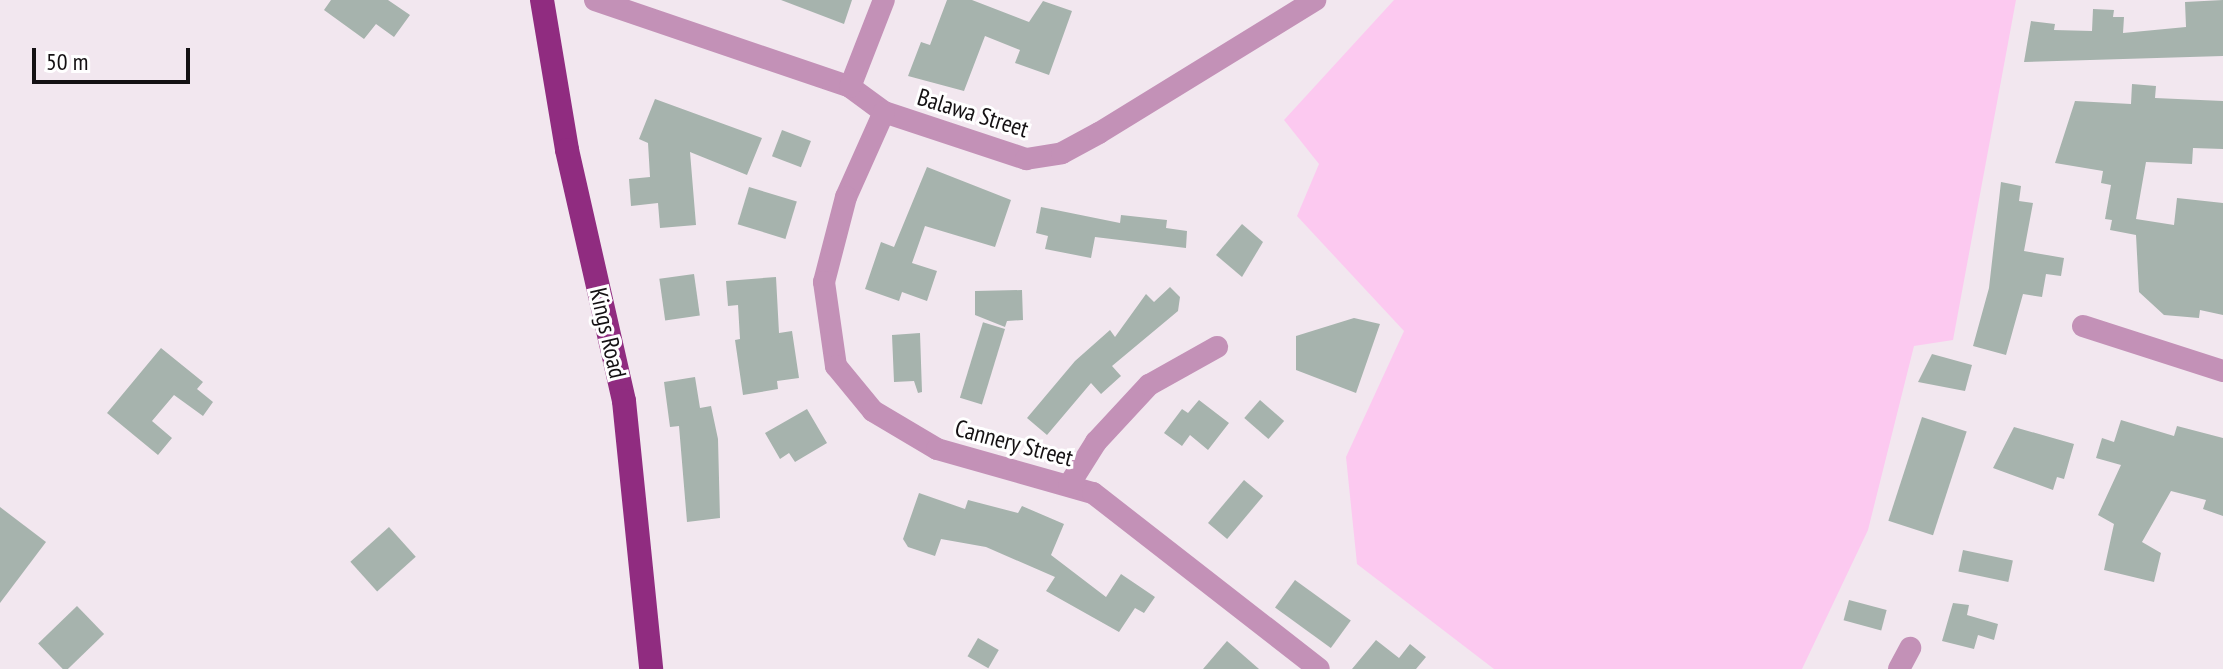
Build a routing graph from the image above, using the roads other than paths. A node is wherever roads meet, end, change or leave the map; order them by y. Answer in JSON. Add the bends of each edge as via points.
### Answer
{"nodes":[{"id":1,"x":542,"y":0,"type":"edge"},
{"id":2,"x":595,"y":0,"type":"edge"},
{"id":3,"x":884,"y":0,"type":"edge"},
{"id":4,"x":1315,"y":0,"type":"edge"},
{"id":5,"x":850,"y":87,"type":"junction"},
{"id":6,"x":884,"y":112,"type":"junction"},
{"id":7,"x":2083,"y":326,"type":"dead end"},
{"id":8,"x":1217,"y":347,"type":"dead end"},
{"id":9,"x":2223,"y":371,"type":"edge"},
{"id":10,"x":1069,"y":485,"type":"junction"},
{"id":11,"x":1910,"y":648,"type":"dead end"},
{"id":12,"x":651,"y":669,"type":"edge"},
{"id":13,"x":1319,"y":669,"type":"edge"},
{"id":14,"x":1899,"y":669,"type":"edge"}],
"edges":[{"from":1,"to":12,"type":"highway","name":"Kings Road","via":[[567,150],[624,401]]},
{"from":2,"to":5,"type":"street","name":"Balawa Street"},
{"from":3,"to":5,"type":"street"},
{"from":4,"to":6,"type":"street","name":"Balawa Street","via":[[1062,153],[1026,159]]},
{"from":5,"to":6,"type":"street","name":"Balawa Street"},
{"from":6,"to":10,"type":"street","name":"Cannery Street","via":[[846,197],[824,282],[836,366],[873,411],[937,449]]},
{"from":7,"to":9,"type":"street"},
{"from":8,"to":10,"type":"street","via":[[1149,385],[1096,442]]},
{"from":10,"to":13,"type":"street","name":"Cannery Street","via":[[1093,493],[1164,544]]},
{"from":11,"to":14,"type":"street"}]}
